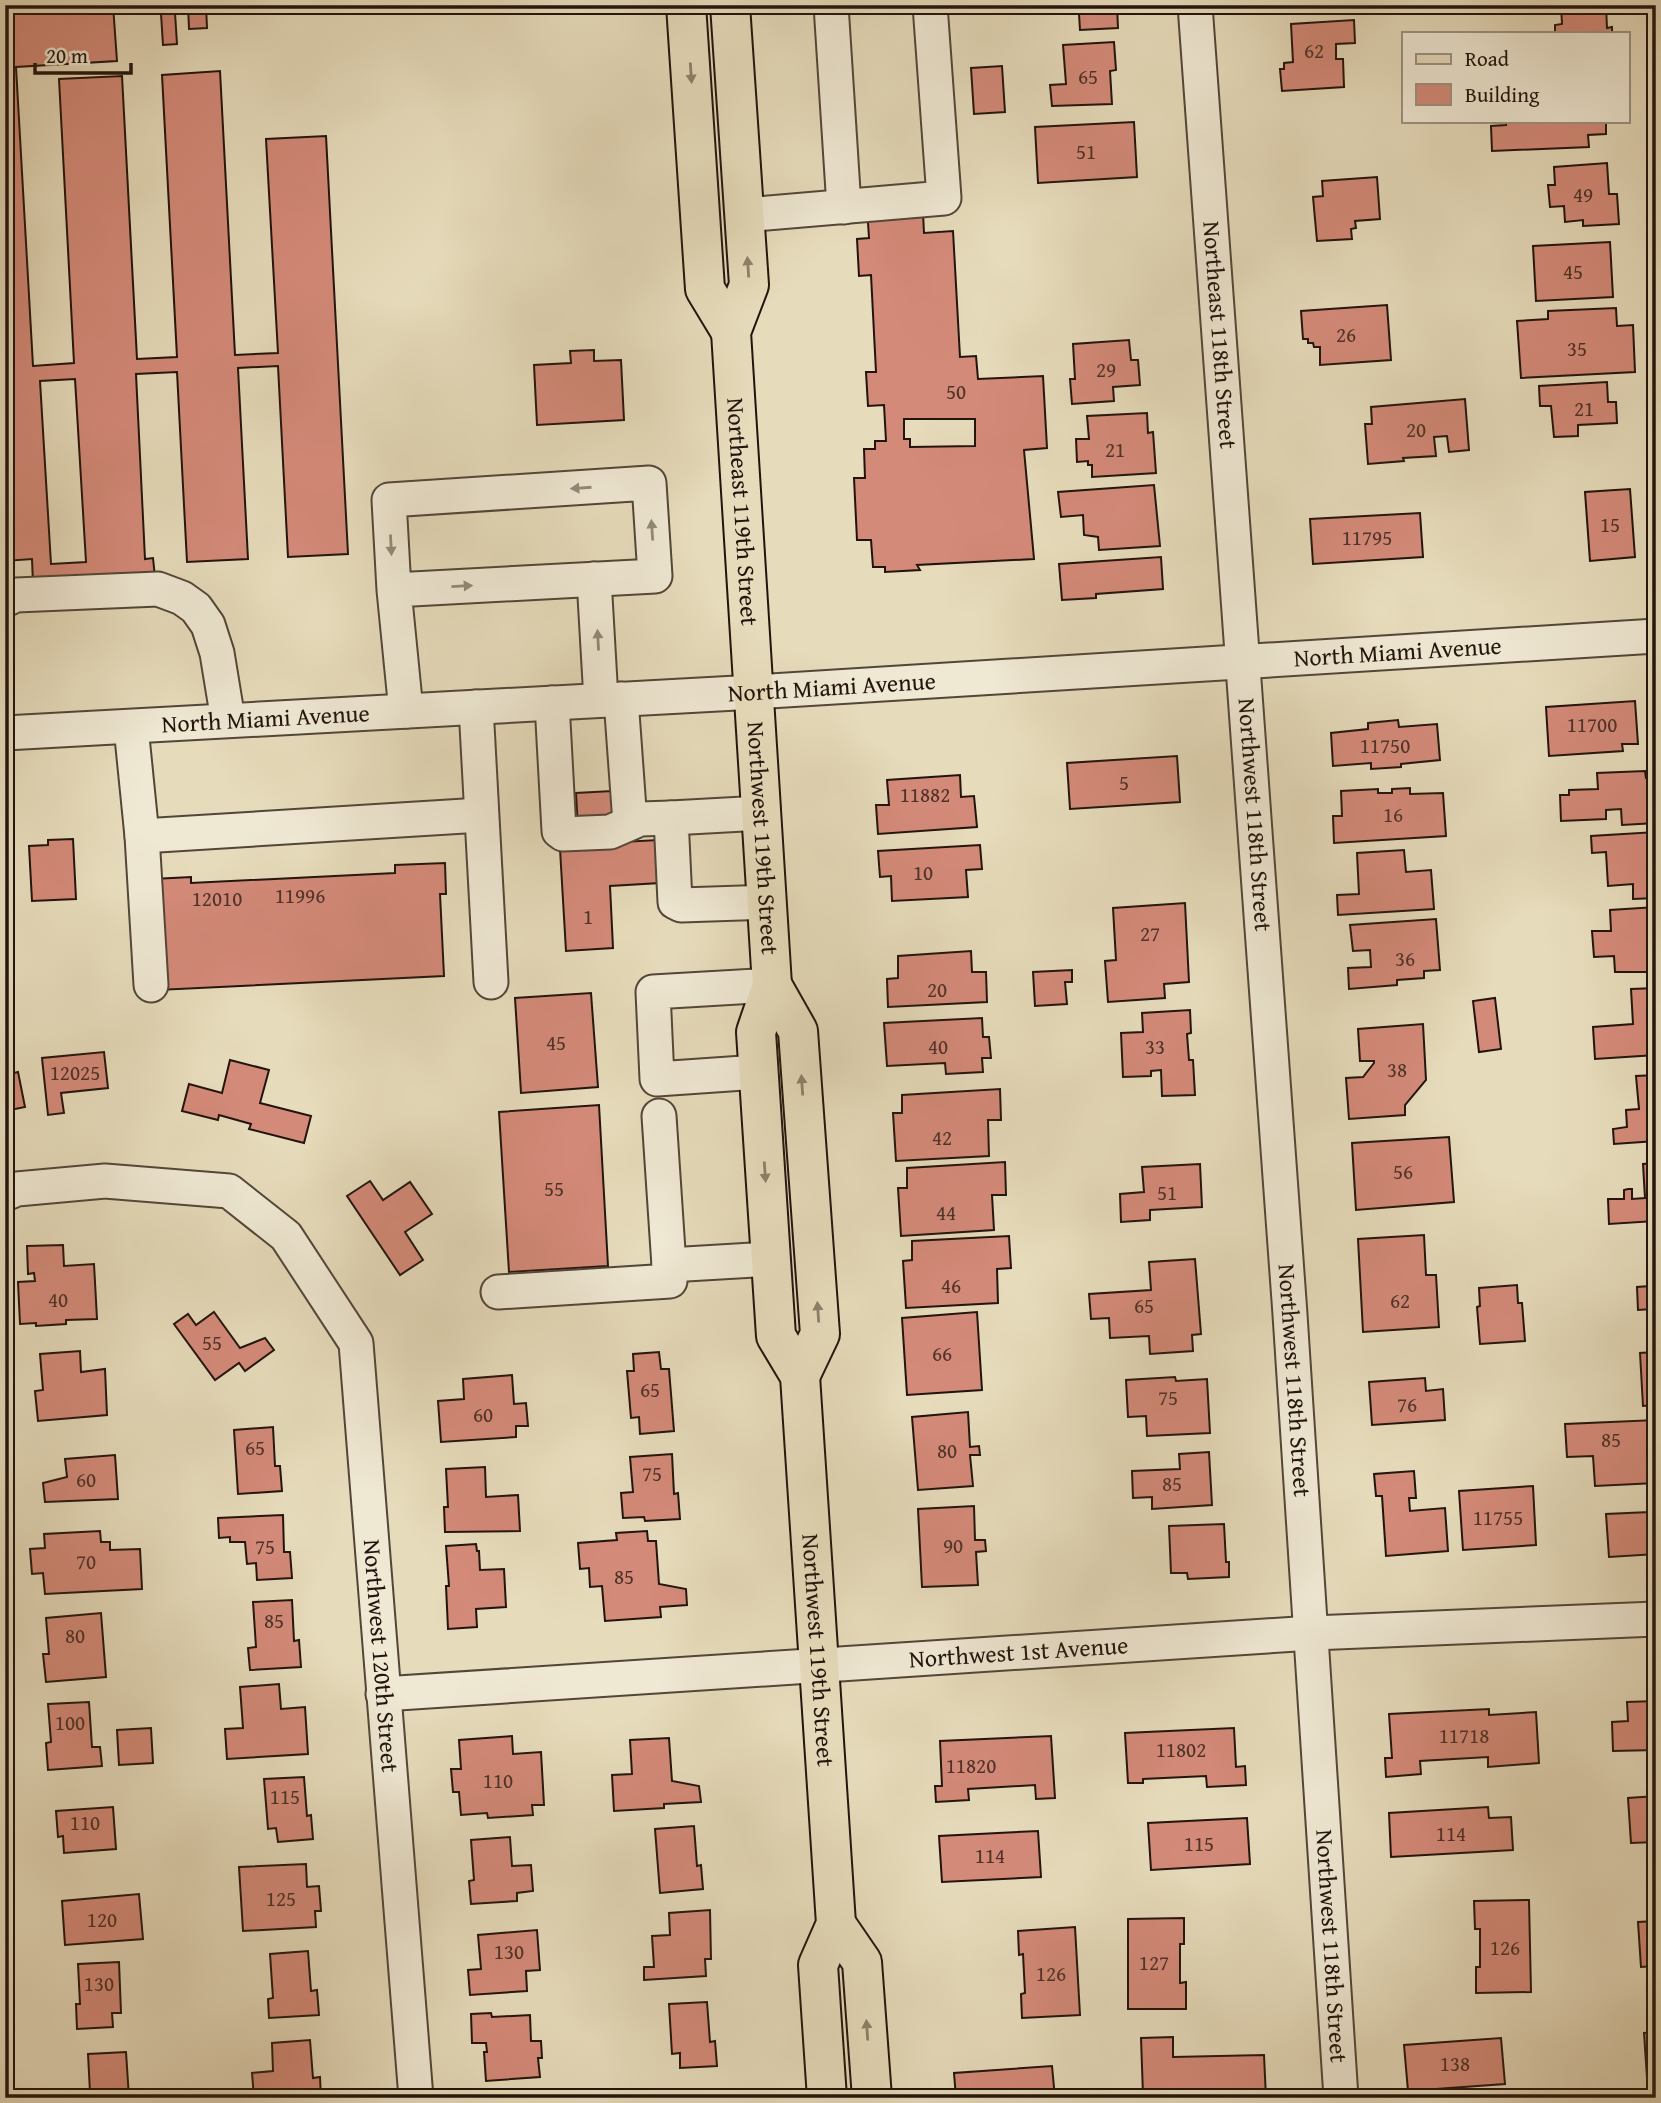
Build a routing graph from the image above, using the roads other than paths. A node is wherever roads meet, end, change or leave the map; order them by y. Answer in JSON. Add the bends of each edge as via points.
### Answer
{"nodes":[{"id":1,"x":686,"y":5,"type":"edge"},
{"id":2,"x":730,"y":5,"type":"edge"},
{"id":3,"x":831,"y":5,"type":"edge"},
{"id":4,"x":930,"y":5,"type":"edge"},
{"id":5,"x":1195,"y":5,"type":"edge"},
{"id":6,"x":844,"y":207,"type":"junction"},
{"id":7,"x":744,"y":215,"type":"junction"},
{"id":8,"x":732,"y":332,"type":"junction"},
{"id":9,"x":594,"y":579,"type":"junction"},
{"id":10,"x":394,"y":590,"type":"junction"},
{"id":11,"x":5,"y":600,"type":"edge"},
{"id":12,"x":1656,"y":636,"type":"edge"},
{"id":13,"x":1245,"y":663,"type":"junction"},
{"id":14,"x":755,"y":692,"type":"junction"},
{"id":15,"x":611,"y":699,"type":"junction"},
{"id":16,"x":552,"y":703,"type":"junction"},
{"id":17,"x":476,"y":707,"type":"junction"},
{"id":18,"x":406,"y":711,"type":"junction"},
{"id":19,"x":228,"y":720,"type":"junction"},
{"id":20,"x":131,"y":727,"type":"junction"},
{"id":21,"x":5,"y":733,"type":"edge"},
{"id":22,"x":762,"y":813,"type":"junction"},
{"id":23,"x":481,"y":815,"type":"junction"},
{"id":24,"x":671,"y":818,"type":"junction"},
{"id":25,"x":631,"y":823,"type":"junction"},
{"id":26,"x":142,"y":836,"type":"junction"},
{"id":27,"x":768,"y":902,"type":"junction"},
{"id":28,"x":491,"y":982,"type":"dead end"},
{"id":29,"x":151,"y":985,"type":"dead end"},
{"id":30,"x":772,"y":985,"type":"junction"},
{"id":31,"x":758,"y":1072,"type":"junction"},
{"id":32,"x":659,"y":1116,"type":"dead end"},
{"id":33,"x":5,"y":1194,"type":"edge"},
{"id":34,"x":771,"y":1259,"type":"junction"},
{"id":35,"x":669,"y":1265,"type":"junction"},
{"id":36,"x":498,"y":1292,"type":"dead end"},
{"id":37,"x":800,"y":1376,"type":"junction"},
{"id":38,"x":1656,"y":1619,"type":"edge"},
{"id":39,"x":1312,"y":1633,"type":"junction"},
{"id":40,"x":820,"y":1664,"type":"junction"},
{"id":41,"x":383,"y":1694,"type":"junction"},
{"id":42,"x":836,"y":1924,"type":"junction"},
{"id":43,"x":416,"y":2098,"type":"edge"},
{"id":44,"x":827,"y":2098,"type":"edge"},
{"id":45,"x":872,"y":2098,"type":"edge"},
{"id":46,"x":1341,"y":2098,"type":"edge"}],
"edges":[{"from":1,"to":8,"type":"main road","name":"Northeast 119th Street","one_way":true,"via":[[705,289]]},
{"from":2,"to":7,"type":"main road","name":"Northeast 119th Street"},
{"from":3,"to":6,"type":"street"},
{"from":4,"to":6,"type":"street","via":[[944,198]]},
{"from":5,"to":13,"type":"street","name":"Northeast 118th Street"},
{"from":6,"to":7,"type":"street"},
{"from":8,"to":7,"type":"main road","name":"Northeast 119th Street","one_way":true,"via":[[749,285]]},
{"from":8,"to":14,"type":"main road","name":"Northeast 119th Street"},
{"from":10,"to":9,"type":"street","one_way":true},
{"from":9,"to":10,"type":"street","one_way":true,"via":[[655,576],[649,483],[389,500]]},
{"from":15,"to":9,"type":"street","one_way":true},
{"from":10,"to":18,"type":"street"},
{"from":11,"to":19,"type":"street","via":[[16,595],[158,589],[182,598],[208,625]]},
{"from":12,"to":13,"type":"street","name":"North Miami Avenue"},
{"from":13,"to":14,"type":"street","name":"North Miami Avenue"},
{"from":13,"to":39,"type":"street","name":"Northwest 118th Street"},
{"from":14,"to":15,"type":"street","name":"North Miami Avenue"},
{"from":14,"to":22,"type":"main road","name":"Northwest 119th Street"},
{"from":15,"to":16,"type":"street","name":"North Miami Avenue"},
{"from":15,"to":25,"type":"street"},
{"from":16,"to":17,"type":"street","name":"North Miami Avenue"},
{"from":16,"to":25,"type":"street","via":[[559,831],[610,832]]},
{"from":17,"to":18,"type":"street","name":"North Miami Avenue"},
{"from":17,"to":23,"type":"street"},
{"from":18,"to":19,"type":"street","name":"North Miami Avenue"},
{"from":19,"to":20,"type":"street","name":"North Miami Avenue"},
{"from":20,"to":21,"type":"street","name":"North Miami Avenue"},
{"from":20,"to":26,"type":"street"},
{"from":22,"to":24,"type":"street"},
{"from":22,"to":27,"type":"main road","name":"Northwest 119th Street"},
{"from":23,"to":26,"type":"street"},
{"from":23,"to":28,"type":"street"},
{"from":24,"to":25,"type":"street"},
{"from":24,"to":27,"type":"street","via":[[676,902]]},
{"from":26,"to":29,"type":"street"},
{"from":27,"to":30,"type":"main road","name":"Northwest 119th Street"},
{"from":30,"to":31,"type":"main road","name":"Northwest 119th Street","via":[[756,1032]]},
{"from":30,"to":31,"type":"street","via":[[653,992],[657,1079]]},
{"from":37,"to":30,"type":"main road","name":"Northwest 119th Street","one_way":true,"via":[[820,1334],[818,1306],[798,1031]]},
{"from":31,"to":34,"type":"main road","name":"Northwest 119th Street","one_way":true},
{"from":32,"to":35,"type":"street"},
{"from":33,"to":41,"type":"street","name":"Northwest 120th Street","via":[[105,1181],[229,1191],[286,1236],[356,1343]]},
{"from":34,"to":35,"type":"street"},
{"from":34,"to":37,"type":"main road","name":"Northwest 119th Street","via":[[776,1336]]},
{"from":35,"to":36,"type":"street","via":[[670,1281]]},
{"from":37,"to":40,"type":"main road","name":"Northwest 119th Street"},
{"from":38,"to":39,"type":"street","name":"Northwest 1st Avenue"},
{"from":39,"to":40,"type":"street","name":"Northwest 1st Avenue"},
{"from":39,"to":46,"type":"street","name":"Northwest 118th Street"},
{"from":40,"to":41,"type":"street","name":"Northwest 1st Avenue"},
{"from":40,"to":42,"type":"main road","name":"Northwest 119th Street"},
{"from":41,"to":43,"type":"street","name":"Northwest 120th Street"},
{"from":42,"to":44,"type":"main road","name":"Northwest 119th Street","via":[[818,1965]]},
{"from":45,"to":42,"type":"main road","one_way":true,"via":[[862,1962]]}]}
